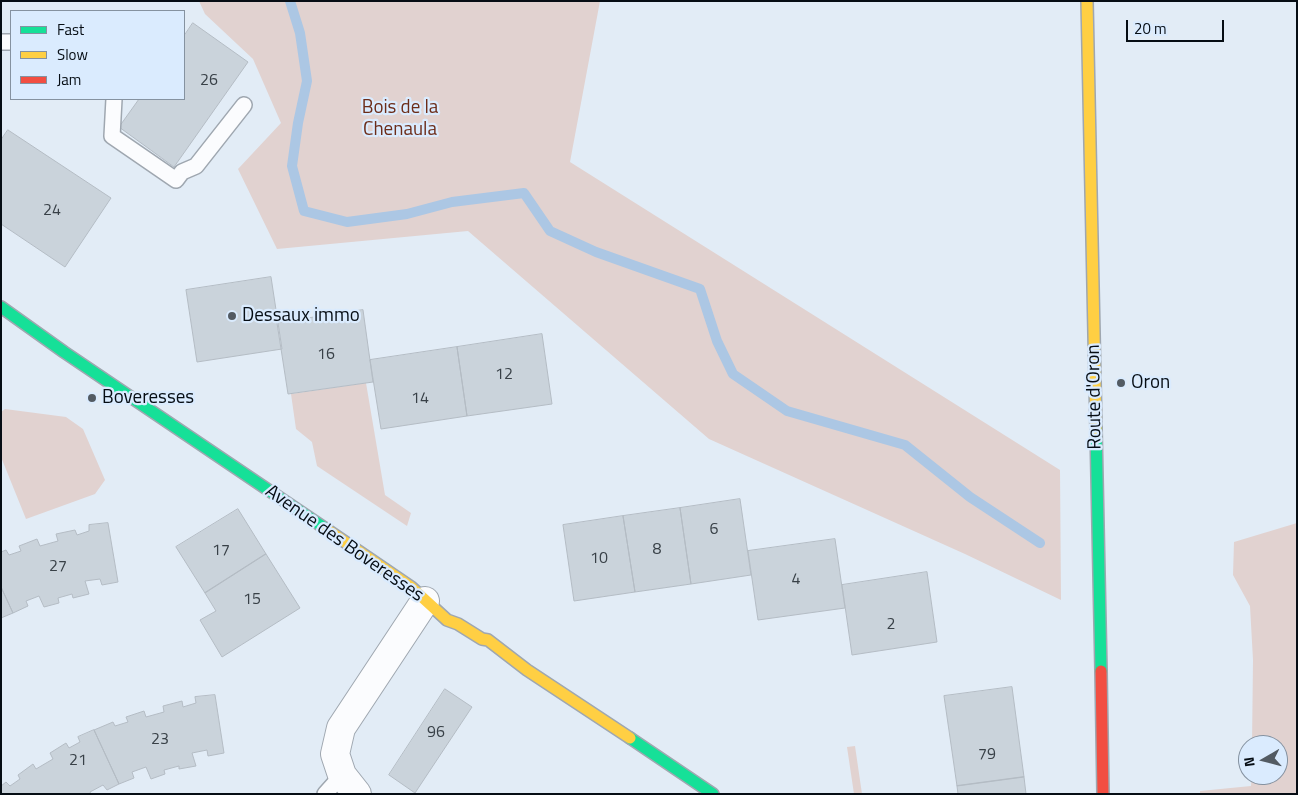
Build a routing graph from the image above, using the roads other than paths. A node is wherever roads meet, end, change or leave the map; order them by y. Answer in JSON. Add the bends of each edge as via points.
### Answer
{"nodes":[{"id":1,"x":1087,"y":1,"type":"edge"},
{"id":2,"x":114,"y":100,"type":"edge"},
{"id":3,"x":244,"y":105,"type":"dead end"},
{"id":4,"x":1,"y":307,"type":"edge"},
{"id":5,"x":425,"y":600,"type":"junction"},
{"id":6,"x":341,"y":787,"type":"edge"},
{"id":7,"x":713,"y":794,"type":"edge"},
{"id":8,"x":1104,"y":794,"type":"edge"}],
"edges":[{"from":1,"to":8,"type":"street","name":"Route d'Oron"},
{"from":2,"to":3,"type":"lane","via":[[112,136],[176,180],[182,172],[196,166]]},
{"from":4,"to":5,"type":"street","name":"Avenue des Boveresses","via":[[411,587]]},
{"from":5,"to":6,"type":"street","via":[[341,728],[335,754]]},
{"from":5,"to":7,"type":"street","name":"Avenue des Boveresses","via":[[447,620],[488,640],[527,670]]}]}
